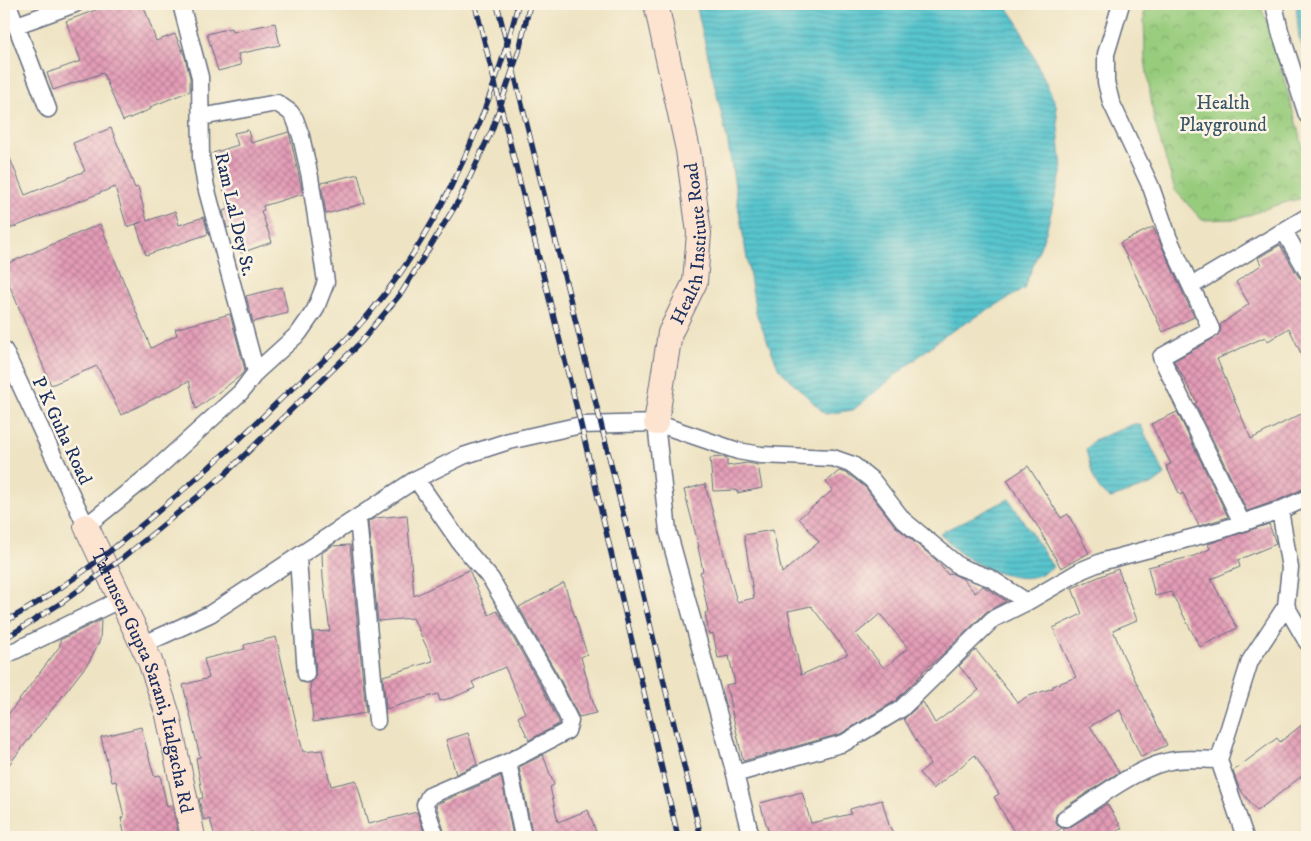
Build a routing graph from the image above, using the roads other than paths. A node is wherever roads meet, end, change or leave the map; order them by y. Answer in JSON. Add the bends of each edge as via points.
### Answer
{"nodes":[{"id":1,"x":8,"y":4,"type":"edge"},
{"id":2,"x":75,"y":4,"type":"edge"},
{"id":3,"x":181,"y":4,"type":"edge"},
{"id":4,"x":656,"y":4,"type":"edge"},
{"id":5,"x":1120,"y":4,"type":"edge"},
{"id":6,"x":1274,"y":4,"type":"edge"},
{"id":7,"x":17,"y":25,"type":"junction"},
{"id":8,"x":48,"y":109,"type":"dead end"},
{"id":9,"x":1307,"y":115,"type":"edge"},
{"id":10,"x":201,"y":117,"type":"junction"},
{"id":11,"x":1307,"y":217,"type":"edge"},
{"id":12,"x":1284,"y":231,"type":"junction"},
{"id":13,"x":1307,"y":272,"type":"edge"},
{"id":14,"x":1191,"y":286,"type":"junction"},
{"id":15,"x":4,"y":350,"type":"edge"},
{"id":16,"x":256,"y":372,"type":"junction"},
{"id":17,"x":656,"y":423,"type":"junction"},
{"id":18,"x":416,"y":479,"type":"junction"},
{"id":19,"x":1307,"y":498,"type":"edge"},
{"id":20,"x":1280,"y":510,"type":"junction"},
{"id":21,"x":358,"y":518,"type":"junction"},
{"id":22,"x":1242,"y":523,"type":"junction"},
{"id":23,"x":86,"y":526,"type":"junction"},
{"id":24,"x":298,"y":558,"type":"junction"},
{"id":25,"x":121,"y":599,"type":"junction"},
{"id":26,"x":1027,"y":602,"type":"junction"},
{"id":27,"x":1286,"y":606,"type":"junction"},
{"id":28,"x":1307,"y":642,"type":"edge"},
{"id":29,"x":142,"y":645,"type":"junction"},
{"id":30,"x":4,"y":656,"type":"edge"},
{"id":31,"x":306,"y":674,"type":"dead end"},
{"id":32,"x":377,"y":721,"type":"dead end"},
{"id":33,"x":1218,"y":760,"type":"junction"},
{"id":34,"x":508,"y":762,"type":"junction"},
{"id":35,"x":735,"y":774,"type":"junction"},
{"id":36,"x":1065,"y":820,"type":"dead end"},
{"id":37,"x":193,"y":837,"type":"edge"},
{"id":38,"x":436,"y":837,"type":"edge"},
{"id":39,"x":524,"y":837,"type":"edge"},
{"id":40,"x":751,"y":837,"type":"edge"},
{"id":41,"x":1245,"y":837,"type":"edge"}],
"edges":[{"from":1,"to":7,"type":"street"},
{"from":2,"to":7,"type":"street"},
{"from":3,"to":10,"type":"street","name":"Ram Lal Dey St.","via":[[200,77]]},
{"from":4,"to":17,"type":"street","name":"Health Institute Road","via":[[688,150],[700,233],[695,282],[670,333]]},
{"from":5,"to":14,"type":"street","via":[[1106,54],[1106,82],[1111,102],[1151,187],[1169,239]]},
{"from":6,"to":9,"type":"street"},
{"from":7,"to":8,"type":"street"},
{"from":10,"to":16,"type":"street","name":"Ram Lal Dey St.","via":[[201,157],[206,187]]},
{"from":10,"to":16,"type":"street","via":[[277,103],[295,119],[310,177],[326,282],[315,310],[299,333]]},
{"from":11,"to":12,"type":"street"},
{"from":12,"to":13,"type":"street"},
{"from":12,"to":14,"type":"street"},
{"from":14,"to":22,"type":"street","via":[[1210,329],[1161,357]]},
{"from":15,"to":23,"type":"street","name":"P K Guha Road"},
{"from":16,"to":23,"type":"street","via":[[240,392]]},
{"from":17,"to":18,"type":"street","via":[[581,425],[509,441],[463,456]]},
{"from":17,"to":26,"type":"street","via":[[738,451],[833,458],[853,465],[872,480],[903,520],[960,567],[990,578]]},
{"from":17,"to":35,"type":"street","via":[[668,530]]},
{"from":18,"to":21,"type":"street"},
{"from":18,"to":34,"type":"street","via":[[461,544],[492,579],[570,721],[567,731]]},
{"from":19,"to":20,"type":"street"},
{"from":20,"to":22,"type":"street"},
{"from":20,"to":27,"type":"street","via":[[1290,568]]},
{"from":21,"to":24,"type":"street"},
{"from":21,"to":32,"type":"street"},
{"from":22,"to":26,"type":"street","via":[[1082,570]]},
{"from":23,"to":25,"type":"street","name":"Tarunsen Gupta Sarani, Italgacha Rd"},
{"from":24,"to":29,"type":"street","via":[[210,614]]},
{"from":24,"to":31,"type":"street"},
{"from":25,"to":29,"type":"street","name":"Tarunsen Gupta Sarani, Italgacha Rd"},
{"from":25,"to":30,"type":"street"},
{"from":26,"to":35,"type":"street","via":[[993,619],[901,709],[844,743]]},
{"from":27,"to":28,"type":"street"},
{"from":27,"to":33,"type":"street","via":[[1250,661]]},
{"from":29,"to":37,"type":"street","name":"Tarunsen Gupta Sarani, Italgacha Rd","via":[[168,715]]},
{"from":33,"to":36,"type":"street","via":[[1176,760],[1155,766],[1130,777]]},
{"from":33,"to":41,"type":"street"},
{"from":34,"to":38,"type":"street","via":[[429,796],[425,805]]},
{"from":34,"to":39,"type":"street"},
{"from":35,"to":40,"type":"street"}]}
